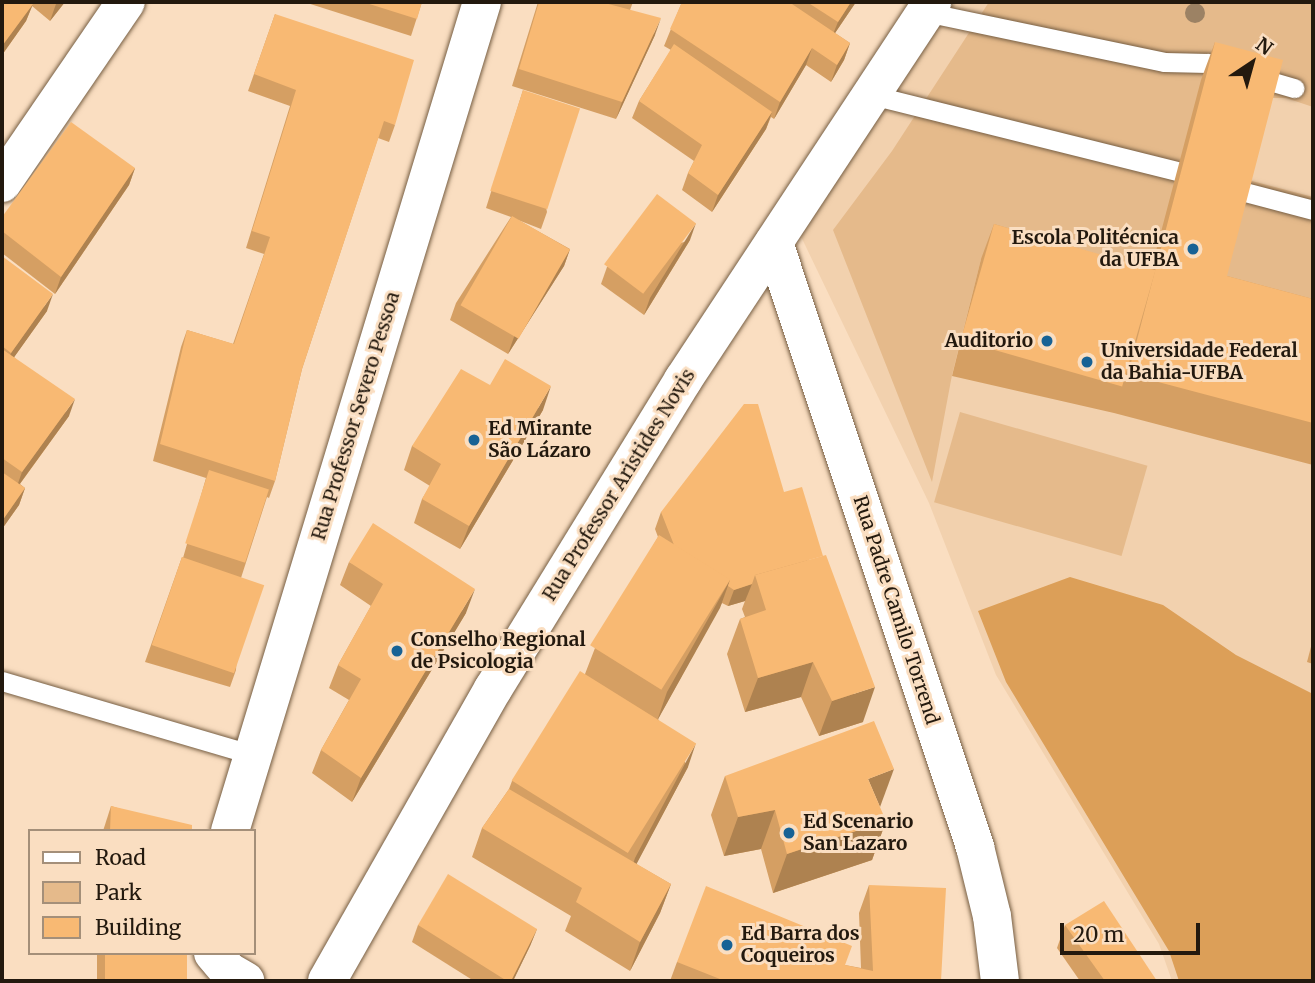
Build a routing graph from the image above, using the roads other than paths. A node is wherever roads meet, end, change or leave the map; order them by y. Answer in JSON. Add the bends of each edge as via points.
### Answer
{"nodes":[{"id":1,"x":126,"y":2,"type":"edge"},
{"id":2,"x":482,"y":2,"type":"edge"},
{"id":3,"x":928,"y":7,"type":"edge"},
{"id":4,"x":1294,"y":88,"type":"dead end"},
{"id":5,"x":872,"y":95,"type":"junction"},
{"id":6,"x":1177,"y":171,"type":"dead end"},
{"id":7,"x":2,"y":183,"type":"edge"},
{"id":8,"x":1245,"y":192,"type":"edge"},
{"id":9,"x":1313,"y":210,"type":"edge"},
{"id":10,"x":774,"y":243,"type":"junction"},
{"id":11,"x":2,"y":681,"type":"edge"},
{"id":12,"x":254,"y":755,"type":"junction"},
{"id":13,"x":231,"y":829,"type":"edge"},
{"id":14,"x":211,"y":955,"type":"edge"},
{"id":15,"x":213,"y":955,"type":"edge"},
{"id":16,"x":205,"y":981,"type":"edge"},
{"id":17,"x":245,"y":981,"type":"edge"},
{"id":18,"x":327,"y":981,"type":"edge"},
{"id":19,"x":1000,"y":981,"type":"edge"}],
"edges":[{"from":1,"to":7,"type":"street"},
{"from":2,"to":12,"type":"street","name":"Rua Professor Severo Pessoa"},
{"from":3,"to":4,"type":"lane","via":[[1164,62],[1208,63]]},
{"from":3,"to":5,"type":"street","name":"Rua Professor Aristides Novis"},
{"from":5,"to":6,"type":"lane"},
{"from":5,"to":10,"type":"street","name":"Rua Professor Aristides Novis"},
{"from":8,"to":9,"type":"lane"},
{"from":10,"to":18,"type":"street","name":"Rua Professor Aristides Novis","via":[[683,380],[493,689]]},
{"from":10,"to":19,"type":"street","name":"Rua Padre Camilo Torrend","via":[[975,847],[992,916]]},
{"from":11,"to":12,"type":"lane"},
{"from":12,"to":13,"type":"street","name":"Rua Professor Severo Pessoa"},
{"from":14,"to":16,"type":"street"},
{"from":15,"to":17,"type":"street"}]}
